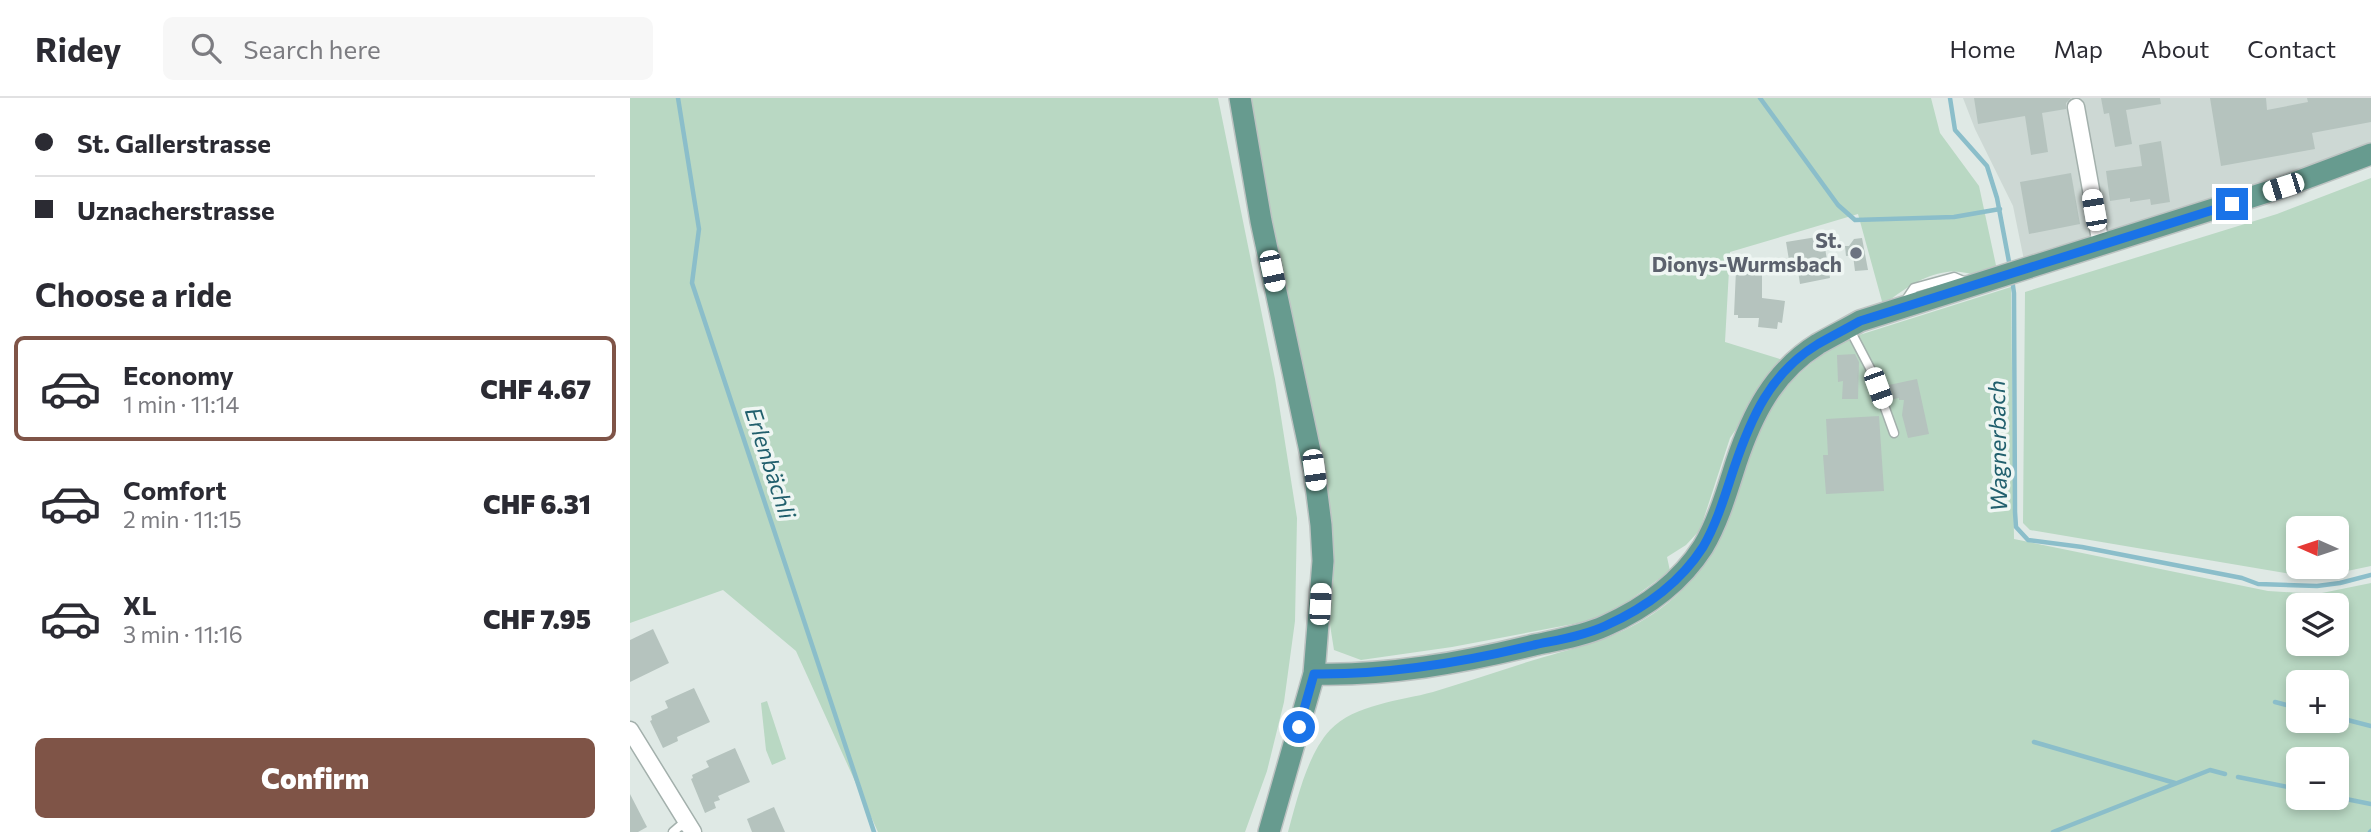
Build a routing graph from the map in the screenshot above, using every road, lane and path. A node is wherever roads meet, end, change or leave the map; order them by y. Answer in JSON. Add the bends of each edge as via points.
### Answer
{"nodes":[{"id":1,"x":1233,"y":98,"type":"edge"},
{"id":2,"x":1240,"y":98,"type":"edge"},
{"id":3,"x":2076,"y":107,"type":"dead end"},
{"id":4,"x":1243,"y":127,"type":"junction"},
{"id":5,"x":2371,"y":154,"type":"edge"},
{"id":6,"x":2101,"y":245,"type":"junction"},
{"id":7,"x":1849,"y":328,"type":"junction"},
{"id":8,"x":1894,"y":433,"type":"dead end"},
{"id":9,"x":1314,"y":674,"type":"junction"},
{"id":10,"x":633,"y":739,"type":"edge"},
{"id":11,"x":692,"y":830,"type":"edge"},
{"id":12,"x":673,"y":832,"type":"edge"},
{"id":13,"x":1269,"y":832,"type":"edge"}],
"edges":[{"from":1,"to":4,"type":"main road"},
{"from":2,"to":4,"type":"main road"},
{"from":3,"to":6,"type":"street"},
{"from":4,"to":9,"type":"main road","via":[[1318,498],[1323,561]]},
{"from":5,"to":6,"type":"main road"},
{"from":6,"to":7,"type":"main road"},
{"from":7,"to":8,"type":"lane","via":[[1872,372]]},
{"from":7,"to":9,"type":"main road","via":[[1816,345],[1765,395],[1703,547],[1683,572],[1636,610],[1571,636],[1452,663],[1349,675]]},
{"from":9,"to":13,"type":"main road"},
{"from":10,"to":11,"type":"street"},
{"from":11,"to":12,"type":"lane","via":[[680,826]]}]}
